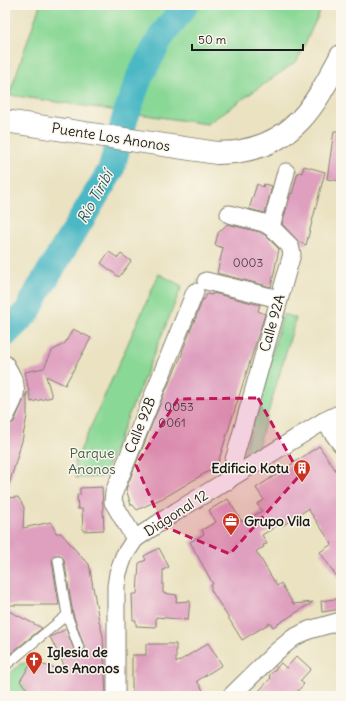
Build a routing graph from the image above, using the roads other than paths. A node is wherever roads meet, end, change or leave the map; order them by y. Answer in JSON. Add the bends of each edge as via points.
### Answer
{"nodes":[{"id":1,"x":341,"y":56,"type":"edge"},
{"id":2,"x":5,"y":121,"type":"edge"},
{"id":3,"x":286,"y":172,"type":"dead end"},
{"id":4,"x":229,"y":214,"type":"dead end"},
{"id":5,"x":271,"y":227,"type":"junction"},
{"id":6,"x":279,"y":299,"type":"junction"},
{"id":7,"x":5,"y":364,"type":"edge"},
{"id":8,"x":341,"y":413,"type":"edge"},
{"id":9,"x":5,"y":417,"type":"edge"},
{"id":10,"x":324,"y":421,"type":"junction"},
{"id":11,"x":341,"y":444,"type":"edge"},
{"id":12,"x":228,"y":481,"type":"junction"},
{"id":13,"x":135,"y":539,"type":"junction"},
{"id":14,"x":58,"y":560,"type":"dead end"},
{"id":15,"x":67,"y":615,"type":"junction"},
{"id":16,"x":341,"y":621,"type":"edge"},
{"id":17,"x":79,"y":648,"type":"dead end"},
{"id":18,"x":5,"y":666,"type":"edge"},
{"id":19,"x":116,"y":696,"type":"edge"},
{"id":20,"x":231,"y":696,"type":"edge"}],
"edges":[{"from":1,"to":2,"type":"main road","name":"Puente Los Anonos","via":[[306,116],[286,134],[264,145],[241,152],[217,153]]},
{"from":3,"to":5,"type":"street"},
{"from":4,"to":5,"type":"street"},
{"from":5,"to":6,"type":"street","name":"Calle 92A","via":[[290,246],[292,254]]},
{"from":6,"to":12,"type":"street","name":"Calle 92A"},
{"from":6,"to":13,"type":"street","name":"Calle 92B","via":[[201,286],[114,492],[113,502]]},
{"from":7,"to":9,"type":"street","via":[[15,380],[16,389],[15,398]]},
{"from":8,"to":10,"type":"street","name":"Diagonal 12"},
{"from":10,"to":11,"type":"street"},
{"from":10,"to":12,"type":"street","name":"Diagonal 12"},
{"from":12,"to":13,"type":"street","name":"Diagonal 12"},
{"from":13,"to":19,"type":"street","via":[[124,556],[116,586]]},
{"from":14,"to":15,"type":"lane"},
{"from":15,"to":17,"type":"lane"},
{"from":15,"to":18,"type":"lane"},
{"from":16,"to":20,"type":"street","via":[[309,630],[293,638]]}]}
